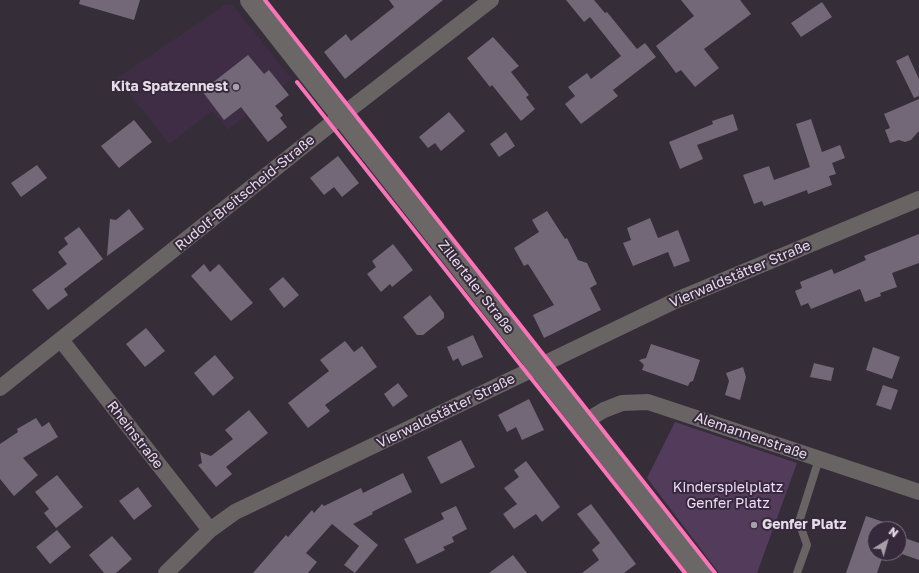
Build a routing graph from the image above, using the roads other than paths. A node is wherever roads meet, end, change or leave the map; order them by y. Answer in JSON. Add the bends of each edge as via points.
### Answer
{"nodes":[{"id":1,"x":251,"y":0,"type":"edge"},
{"id":2,"x":491,"y":0,"type":"edge"},
{"id":3,"x":341,"y":116,"type":"junction"},
{"id":4,"x":919,"y":199,"type":"edge"},
{"id":5,"x":61,"y":340,"type":"junction"},
{"id":6,"x":539,"y":366,"type":"junction"},
{"id":7,"x":0,"y":388,"type":"edge"},
{"id":8,"x":584,"y":422,"type":"junction"},
{"id":9,"x":819,"y":459,"type":"junction"},
{"id":10,"x":919,"y":492,"type":"edge"},
{"id":11,"x":210,"y":530,"type":"junction"},
{"id":12,"x":166,"y":573,"type":"edge"},
{"id":13,"x":701,"y":573,"type":"edge"},
{"id":14,"x":797,"y":573,"type":"edge"}],
"edges":[{"from":1,"to":3,"type":"street","name":"Zillertaler Straße"},
{"from":2,"to":3,"type":"street","name":"Rudolf-Breitscheid-Straße"},
{"from":3,"to":5,"type":"street","name":"Rudolf-Breitscheid-Straße"},
{"from":3,"to":6,"type":"street","name":"Zillertaler Straße"},
{"from":4,"to":6,"type":"street","name":"Vierwaldstätter Straße","via":[[679,298]]},
{"from":5,"to":7,"type":"street","name":"Rudolf-Breitscheid-Straße"},
{"from":5,"to":11,"type":"street","name":"Rheinstraße"},
{"from":6,"to":8,"type":"street","name":"Zillertaler Straße"},
{"from":6,"to":11,"type":"street","name":"Vierwaldstätter Straße","via":[[235,512]]},
{"from":8,"to":9,"type":"street","name":"Alemannenstraße","via":[[622,403],[648,402]]},
{"from":8,"to":13,"type":"street","name":"Zillertaler Straße"},
{"from":9,"to":10,"type":"street","name":"Alemannenstraße"},
{"from":9,"to":14,"type":"lane","via":[[799,522],[807,545]]},
{"from":11,"to":12,"type":"street","name":"Vierwaldstätter Straße"}]}
